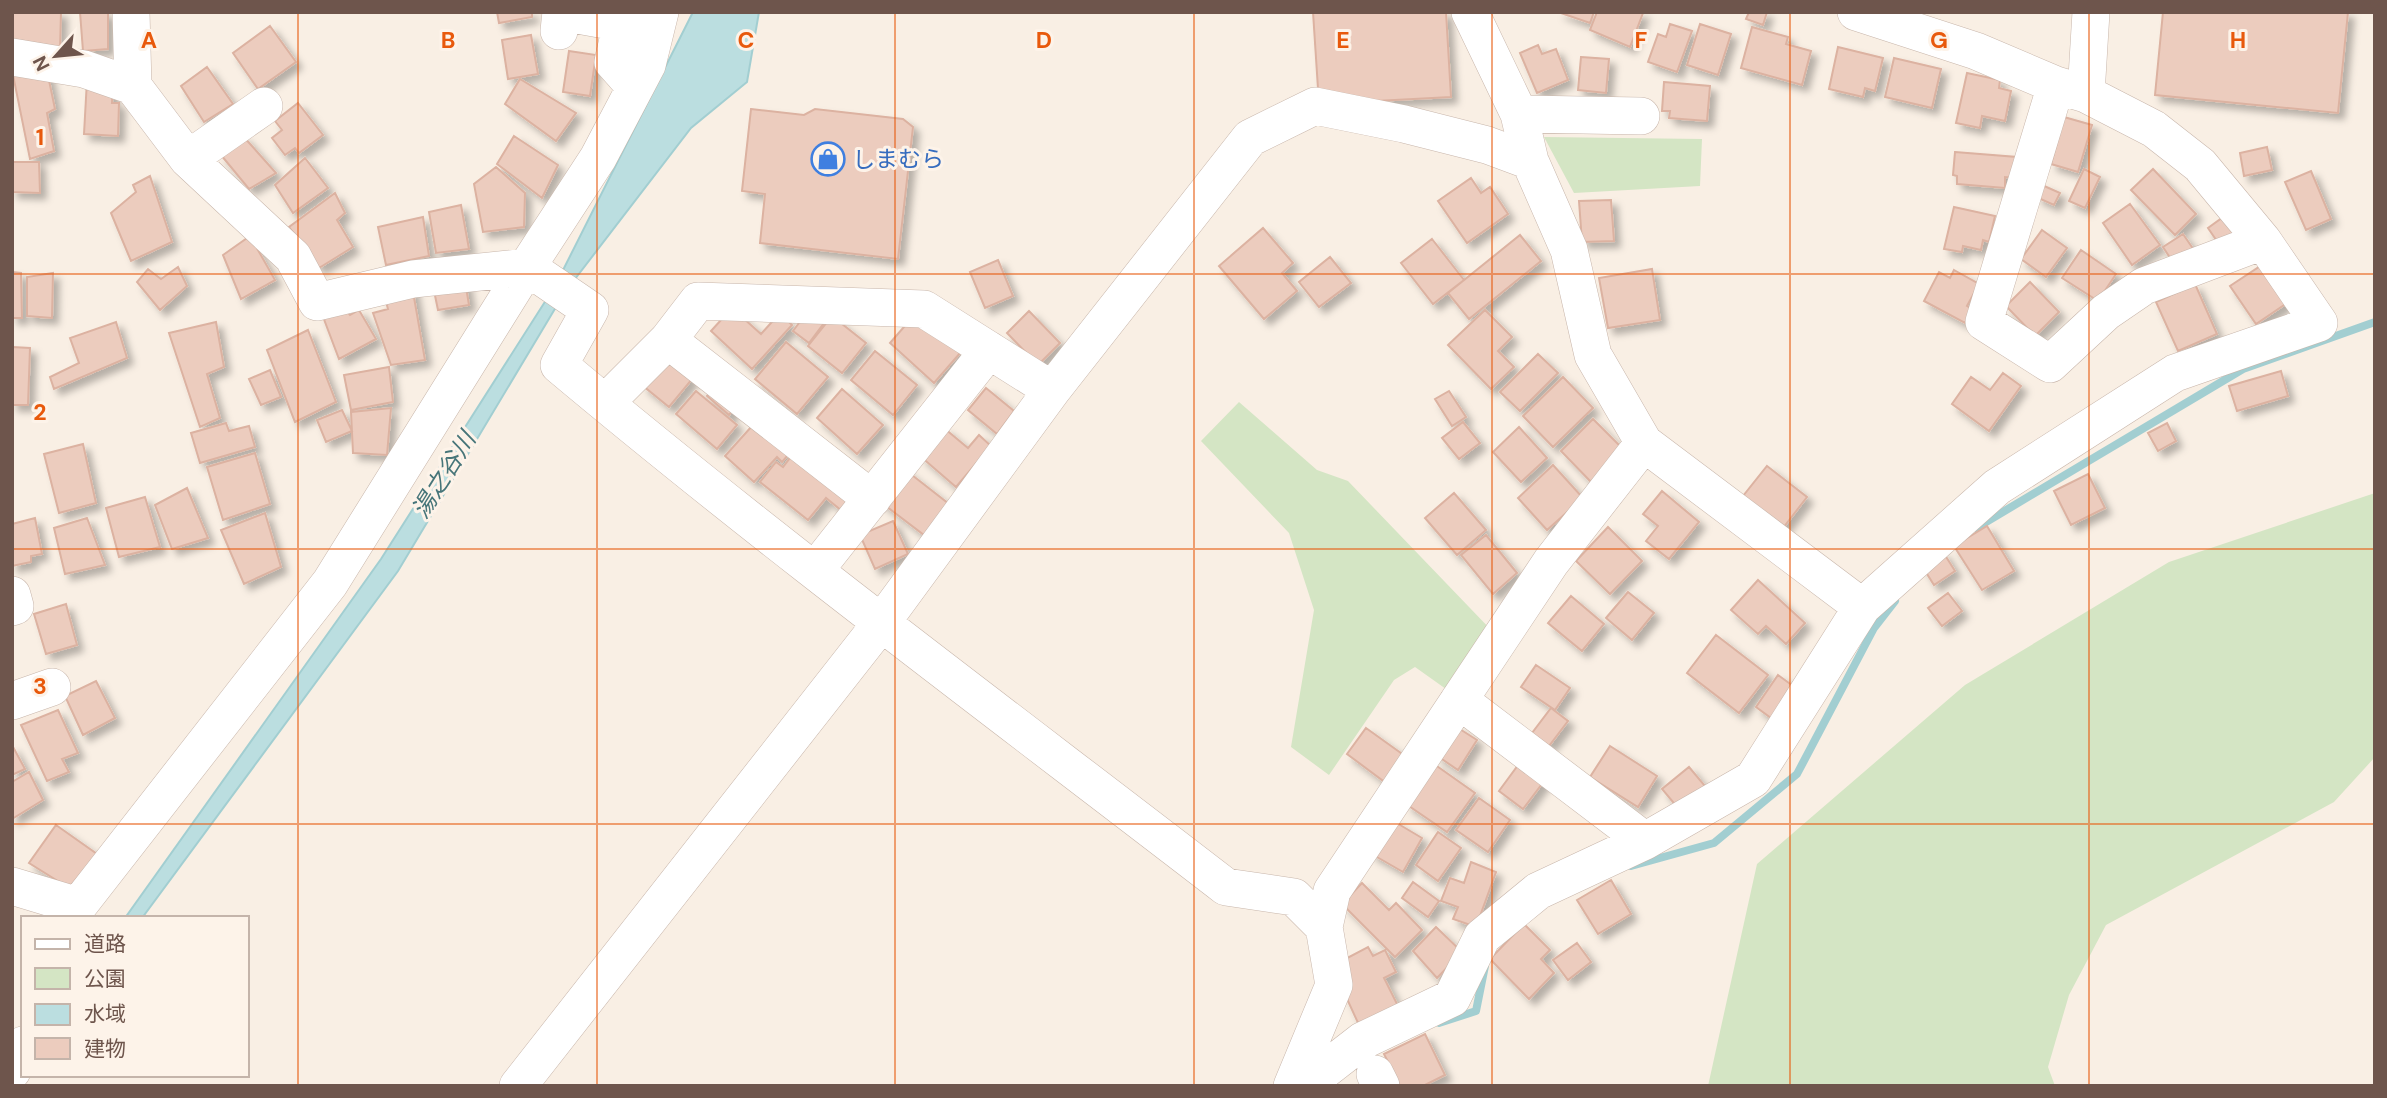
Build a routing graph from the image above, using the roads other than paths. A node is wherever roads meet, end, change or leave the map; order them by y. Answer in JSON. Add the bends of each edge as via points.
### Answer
{"nodes":[{"id":1,"x":131,"y":12,"type":"edge"},
{"id":2,"x":660,"y":12,"type":"edge"},
{"id":3,"x":1470,"y":12,"type":"edge"},
{"id":4,"x":1856,"y":12,"type":"edge"},
{"id":5,"x":2091,"y":12,"type":"edge"},
{"id":6,"x":623,"y":18,"type":"edge"},
{"id":7,"x":559,"y":31,"type":"dead end"},
{"id":8,"x":12,"y":57,"type":"edge"},
{"id":9,"x":133,"y":86,"type":"junction"},
{"id":10,"x":635,"y":87,"type":"junction"},
{"id":11,"x":2071,"y":89,"type":"junction"},
{"id":12,"x":264,"y":106,"type":"dead end"},
{"id":13,"x":1519,"y":114,"type":"junction"},
{"id":14,"x":1641,"y":116,"type":"dead end"},
{"id":15,"x":188,"y":159,"type":"junction"},
{"id":16,"x":1530,"y":161,"type":"junction"},
{"id":17,"x":2263,"y":241,"type":"junction"},
{"id":18,"x":527,"y":267,"type":"junction"},
{"id":19,"x":668,"y":340,"type":"junction"},
{"id":20,"x":989,"y":350,"type":"junction"},
{"id":21,"x":1052,"y":390,"type":"junction"},
{"id":22,"x":605,"y":403,"type":"junction"},
{"id":23,"x":1644,"y":443,"type":"junction"},
{"id":24,"x":872,"y":499,"type":"junction"},
{"id":25,"x":816,"y":569,"type":"junction"},
{"id":26,"x":12,"y":594,"type":"edge"},
{"id":27,"x":12,"y":607,"type":"edge"},
{"id":28,"x":1862,"y":607,"type":"junction"},
{"id":29,"x":882,"y":622,"type":"junction"},
{"id":30,"x":52,"y":687,"type":"dead end"},
{"id":31,"x":12,"y":701,"type":"edge"},
{"id":32,"x":1459,"y":701,"type":"junction"},
{"id":33,"x":1645,"y":841,"type":"junction"},
{"id":34,"x":12,"y":886,"type":"edge"},
{"id":35,"x":76,"y":912,"type":"edge"},
{"id":36,"x":1324,"y":927,"type":"junction"},
{"id":37,"x":21,"y":1050,"type":"edge"},
{"id":38,"x":1370,"y":1063,"type":"edge"},
{"id":39,"x":12,"y":1072,"type":"edge"},
{"id":40,"x":518,"y":1086,"type":"edge"},
{"id":41,"x":1292,"y":1086,"type":"edge"},
{"id":42,"x":1304,"y":1086,"type":"edge"}],
"edges":[{"from":1,"to":9,"type":"street"},
{"from":2,"to":10,"type":"street","via":[[647,65]]},
{"from":3,"to":13,"type":"street"},
{"from":4,"to":11,"type":"street","via":[[1976,51]]},
{"from":5,"to":11,"type":"street"},
{"from":6,"to":7,"type":"street","via":[[561,12]]},
{"from":6,"to":10,"type":"street","via":[[613,62]]},
{"from":8,"to":9,"type":"street","via":[[84,69]]},
{"from":9,"to":15,"type":"street"},
{"from":10,"to":18,"type":"street","via":[[598,158]]},
{"from":11,"to":17,"type":"street","via":[[2154,128],[2200,165]]},
{"from":11,"to":17,"type":"street","via":[[1984,322],[2050,364],[2106,312],[2144,286]]},
{"from":12,"to":15,"type":"street"},
{"from":13,"to":14,"type":"street"},
{"from":13,"to":16,"type":"street"},
{"from":15,"to":18,"type":"street","via":[[293,257],[317,302],[413,279]]},
{"from":16,"to":21,"type":"street","via":[[1440,133],[1315,106],[1282,121],[1250,138]]},
{"from":16,"to":23,"type":"street","via":[[1569,250],[1592,355]]},
{"from":17,"to":28,"type":"street","via":[[2319,323],[2175,373],[1997,487]]},
{"from":18,"to":22,"type":"street","via":[[590,310],[559,365]]},
{"from":18,"to":35,"type":"street","via":[[330,583]]},
{"from":19,"to":20,"type":"street","via":[[698,301],[924,309]]},
{"from":19,"to":22,"type":"street"},
{"from":19,"to":24,"type":"street"},
{"from":20,"to":21,"type":"street"},
{"from":20,"to":24,"type":"street"},
{"from":21,"to":29,"type":"street"},
{"from":22,"to":25,"type":"street"},
{"from":23,"to":28,"type":"street"},
{"from":23,"to":32,"type":"street","via":[[1551,562]]},
{"from":24,"to":25,"type":"street"},
{"from":25,"to":29,"type":"street"},
{"from":26,"to":27,"type":"street"},
{"from":28,"to":33,"type":"street","via":[[1754,779]]},
{"from":29,"to":36,"type":"street","via":[[1226,887],[1294,897]]},
{"from":29,"to":40,"type":"street"},
{"from":30,"to":31,"type":"street"},
{"from":32,"to":33,"type":"street"},
{"from":32,"to":36,"type":"street","via":[[1332,891]]},
{"from":33,"to":38,"type":"street","via":[[1538,891],[1482,937],[1452,998]]},
{"from":34,"to":35,"type":"street"},
{"from":36,"to":41,"type":"street","via":[[1334,985]]},
{"from":37,"to":39,"type":"street"},
{"from":38,"to":42,"type":"street"}]}
